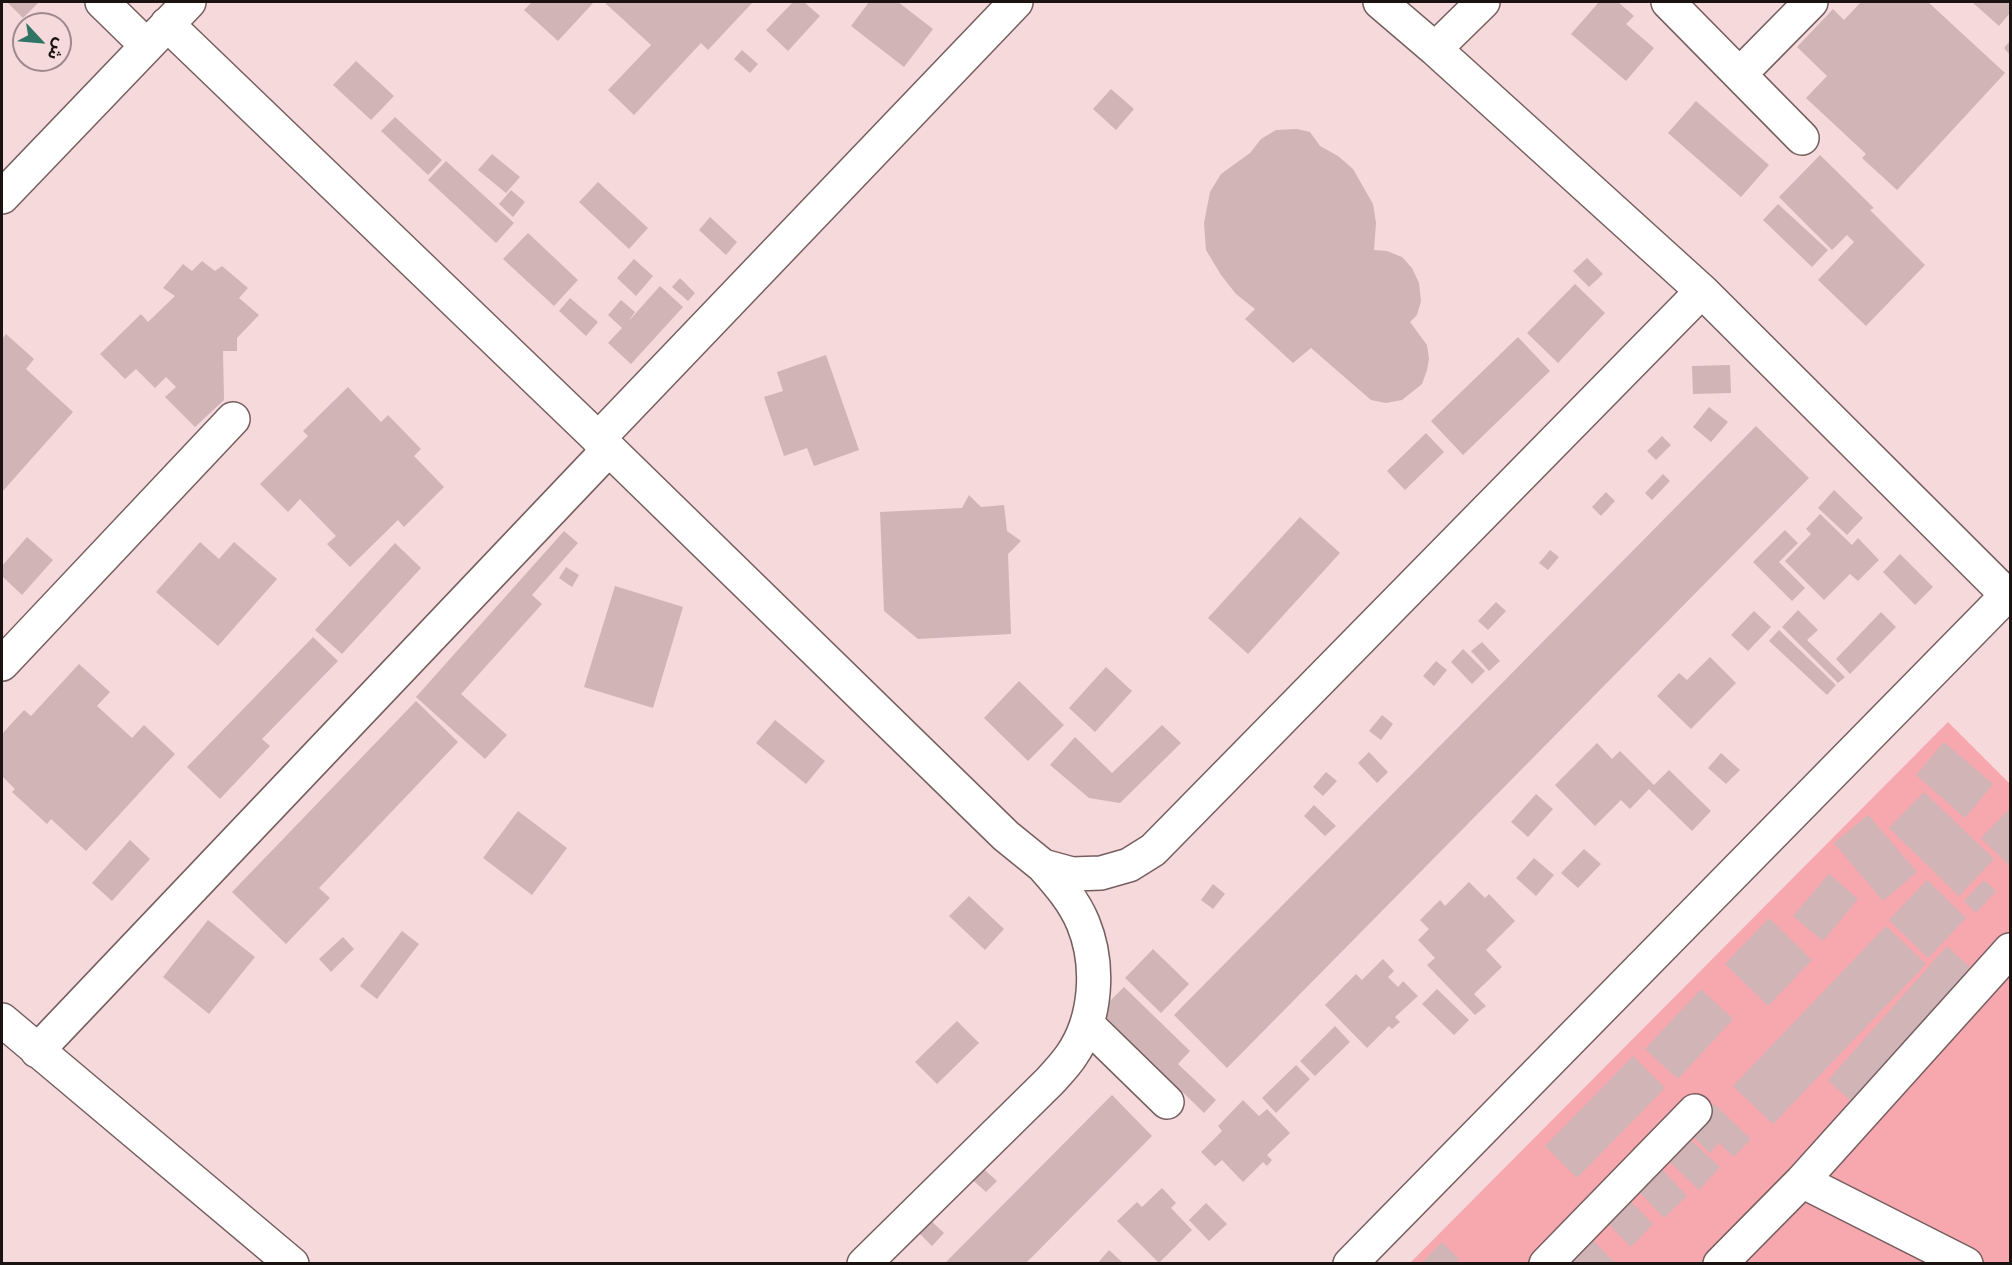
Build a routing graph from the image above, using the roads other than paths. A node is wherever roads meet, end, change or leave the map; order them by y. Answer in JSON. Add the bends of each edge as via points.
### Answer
{"nodes":[{"id":1,"x":102,"y":2,"type":"edge"},
{"id":2,"x":1016,"y":2,"type":"edge"},
{"id":3,"x":1380,"y":2,"type":"edge"},
{"id":4,"x":1483,"y":2,"type":"edge"},
{"id":5,"x":1668,"y":2,"type":"edge"},
{"id":6,"x":1811,"y":2,"type":"edge"},
{"id":7,"x":168,"y":24,"type":"edge"},
{"id":8,"x":1435,"y":49,"type":"junction"},
{"id":9,"x":1740,"y":74,"type":"junction"},
{"id":10,"x":1802,"y":138,"type":"dead end"},
{"id":11,"x":4,"y":189,"type":"edge"},
{"id":12,"x":1702,"y":291,"type":"junction"},
{"id":13,"x":232,"y":419,"type":"dead end"},
{"id":14,"x":603,"y":444,"type":"junction"},
{"id":15,"x":2009,"y":596,"type":"edge"},
{"id":16,"x":2,"y":664,"type":"edge"},
{"id":17,"x":1043,"y":866,"type":"junction"},
{"id":18,"x":2010,"y":950,"type":"edge"},
{"id":19,"x":2,"y":1020,"type":"edge"},
{"id":20,"x":1087,"y":1024,"type":"junction"},
{"id":21,"x":37,"y":1051,"type":"junction"},
{"id":22,"x":1167,"y":1102,"type":"dead end"},
{"id":23,"x":1695,"y":1112,"type":"dead end"},
{"id":24,"x":1802,"y":1182,"type":"junction"},
{"id":25,"x":292,"y":1263,"type":"edge"},
{"id":26,"x":864,"y":1263,"type":"edge"},
{"id":27,"x":1350,"y":1263,"type":"edge"},
{"id":28,"x":1546,"y":1263,"type":"edge"},
{"id":29,"x":1720,"y":1263,"type":"edge"},
{"id":30,"x":1966,"y":1263,"type":"edge"}],
"edges":[{"from":1,"to":7,"type":"street"},
{"from":2,"to":14,"type":"street"},
{"from":3,"to":8,"type":"street"},
{"from":4,"to":8,"type":"street"},
{"from":5,"to":9,"type":"street"},
{"from":6,"to":9,"type":"street"},
{"from":7,"to":11,"type":"street"},
{"from":7,"to":14,"type":"street"},
{"from":8,"to":12,"type":"street"},
{"from":9,"to":10,"type":"street"},
{"from":12,"to":15,"type":"street"},
{"from":12,"to":17,"type":"street","via":[[1153,850],[1129,866],[1101,873],[1072,874]]},
{"from":13,"to":16,"type":"street"},
{"from":14,"to":17,"type":"street","via":[[989,820]]},
{"from":14,"to":21,"type":"street"},
{"from":15,"to":27,"type":"street"},
{"from":17,"to":20,"type":"street","via":[[1066,892],[1083,922],[1092,956],[1094,990]]},
{"from":18,"to":24,"type":"street"},
{"from":19,"to":21,"type":"street"},
{"from":20,"to":22,"type":"street"},
{"from":20,"to":26,"type":"street","via":[[1072,1055],[1050,1081]]},
{"from":21,"to":25,"type":"street"},
{"from":23,"to":28,"type":"street"},
{"from":24,"to":29,"type":"street"},
{"from":24,"to":30,"type":"street"}]}
